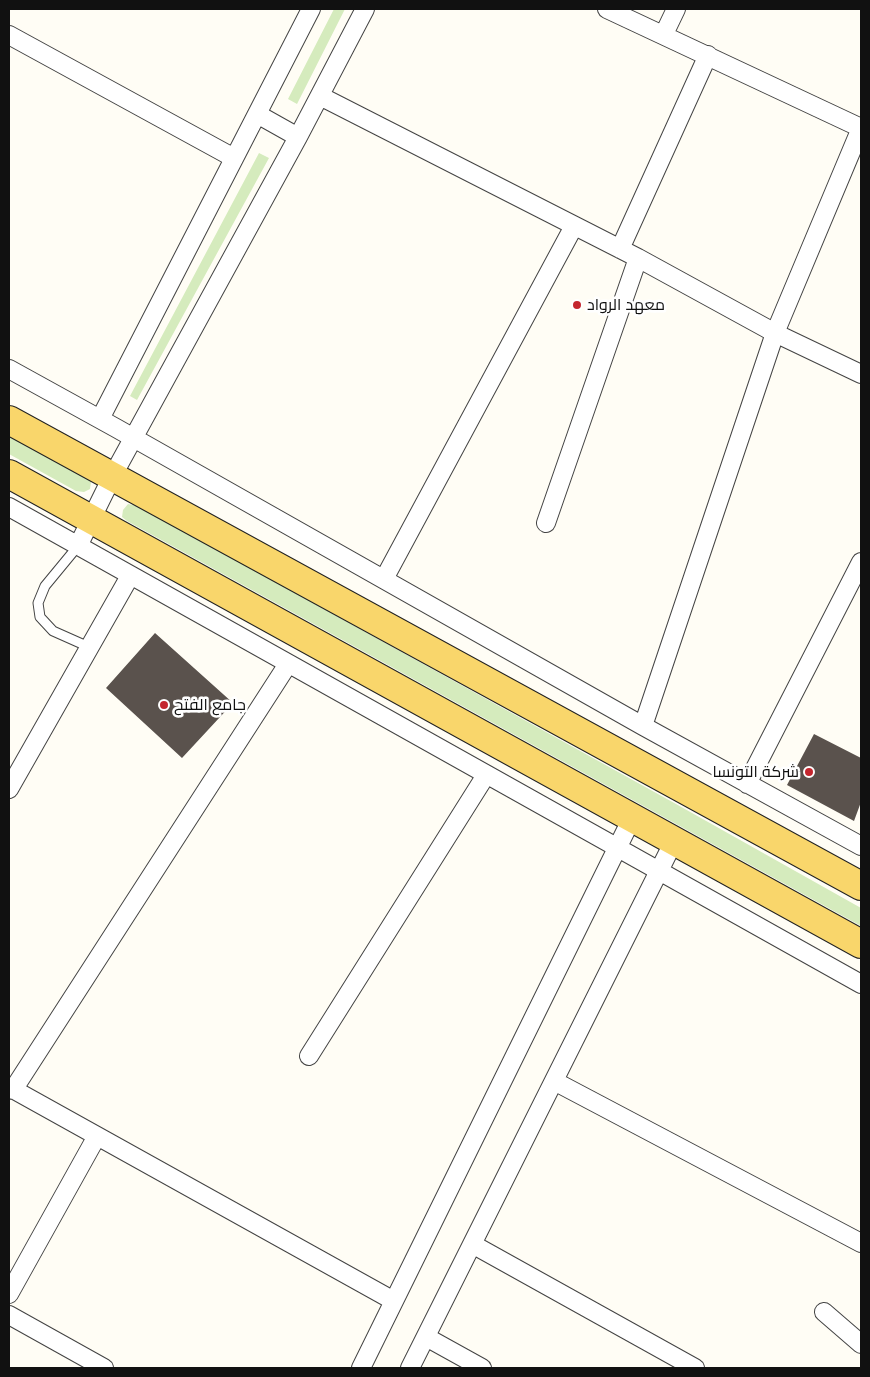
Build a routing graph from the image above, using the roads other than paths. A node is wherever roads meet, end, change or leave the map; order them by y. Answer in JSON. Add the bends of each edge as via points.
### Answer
{"nodes":[{"id":1,"x":312,"y":9,"type":"edge"},
{"id":2,"x":365,"y":9,"type":"edge"},
{"id":3,"x":607,"y":9,"type":"edge"},
{"id":4,"x":676,"y":9,"type":"edge"},
{"id":5,"x":664,"y":34,"type":"junction"},
{"id":6,"x":9,"y":35,"type":"edge"},
{"id":7,"x":708,"y":55,"type":"junction"},
{"id":8,"x":320,"y":96,"type":"junction"},
{"id":9,"x":257,"y":114,"type":"junction"},
{"id":10,"x":861,"y":128,"type":"edge"},
{"id":11,"x":298,"y":137,"type":"junction"},
{"id":12,"x":234,"y":158,"type":"junction"},
{"id":13,"x":574,"y":226,"type":"junction"},
{"id":14,"x":620,"y":249,"type":"junction"},
{"id":15,"x":638,"y":258,"type":"junction"},
{"id":16,"x":775,"y":333,"type":"junction"},
{"id":17,"x":9,"y":369,"type":"edge"},
{"id":18,"x":861,"y":374,"type":"edge"},
{"id":19,"x":100,"y":418,"type":"junction"},
{"id":20,"x":9,"y":420,"type":"edge"},
{"id":21,"x":134,"y":438,"type":"junction"},
{"id":22,"x":9,"y":474,"type":"edge"},
{"id":23,"x":112,"y":477,"type":"junction"},
{"id":24,"x":9,"y":507,"type":"edge"},
{"id":25,"x":92,"y":520,"type":"junction"},
{"id":26,"x":546,"y":523,"type":"dead end"},
{"id":27,"x":78,"y":546,"type":"junction"},
{"id":28,"x":861,"y":562,"type":"edge"},
{"id":29,"x":130,"y":576,"type":"junction"},
{"id":30,"x":384,"y":580,"type":"junction"},
{"id":31,"x":89,"y":647,"type":"junction"},
{"id":32,"x":288,"y":664,"type":"junction"},
{"id":33,"x":643,"y":726,"type":"junction"},
{"id":34,"x":486,"y":775,"type":"junction"},
{"id":35,"x":747,"y":784,"type":"junction"},
{"id":36,"x":9,"y":789,"type":"edge"},
{"id":37,"x":632,"y":818,"type":"junction"},
{"id":38,"x":674,"y":841,"type":"junction"},
{"id":39,"x":861,"y":846,"type":"edge"},
{"id":40,"x":617,"y":849,"type":"junction"},
{"id":41,"x":659,"y":872,"type":"junction"},
{"id":42,"x":861,"y":886,"type":"edge"},
{"id":43,"x":861,"y":944,"type":"edge"},
{"id":44,"x":861,"y":984,"type":"edge"},
{"id":45,"x":308,"y":1056,"type":"dead end"},
{"id":46,"x":554,"y":1081,"type":"junction"},
{"id":47,"x":11,"y":1088,"type":"edge"},
{"id":48,"x":97,"y":1136,"type":"junction"},
{"id":49,"x":861,"y":1243,"type":"edge"},
{"id":50,"x":472,"y":1244,"type":"junction"},
{"id":51,"x":9,"y":1294,"type":"edge"},
{"id":52,"x":394,"y":1301,"type":"junction"},
{"id":53,"x":824,"y":1312,"type":"dead end"},
{"id":54,"x":9,"y":1315,"type":"edge"},
{"id":55,"x":426,"y":1337,"type":"junction"},
{"id":56,"x":861,"y":1344,"type":"edge"},
{"id":57,"x":104,"y":1368,"type":"edge"},
{"id":58,"x":360,"y":1368,"type":"edge"},
{"id":59,"x":410,"y":1368,"type":"edge"},
{"id":60,"x":482,"y":1368,"type":"edge"},
{"id":61,"x":695,"y":1368,"type":"edge"}],
"edges":[{"from":1,"to":9,"type":"street"},
{"from":2,"to":8,"type":"street"},
{"from":3,"to":5,"type":"street"},
{"from":4,"to":5,"type":"street"},
{"from":5,"to":7,"type":"street"},
{"from":6,"to":12,"type":"street"},
{"from":7,"to":10,"type":"street"},
{"from":7,"to":14,"type":"street"},
{"from":8,"to":11,"type":"street"},
{"from":8,"to":13,"type":"street"},
{"from":9,"to":11,"type":"street"},
{"from":9,"to":12,"type":"street"},
{"from":10,"to":16,"type":"street"},
{"from":11,"to":21,"type":"street"},
{"from":12,"to":19,"type":"street"},
{"from":13,"to":14,"type":"street"},
{"from":13,"to":30,"type":"street"},
{"from":14,"to":15,"type":"street"},
{"from":15,"to":16,"type":"street"},
{"from":15,"to":26,"type":"street"},
{"from":16,"to":18,"type":"street"},
{"from":16,"to":33,"type":"street"},
{"from":17,"to":19,"type":"street"},
{"from":19,"to":21,"type":"street"},
{"from":20,"to":23,"type":"main road"},
{"from":21,"to":23,"type":"street"},
{"from":21,"to":30,"type":"street"},
{"from":22,"to":25,"type":"main road"},
{"from":23,"to":25,"type":"street"},
{"from":23,"to":42,"type":"main road"},
{"from":24,"to":27,"type":"street"},
{"from":25,"to":27,"type":"street"},
{"from":25,"to":37,"type":"main road"},
{"from":27,"to":29,"type":"street"},
{"from":27,"to":31,"type":"lane","via":[[45,586],[38,603],[40,617],[53,631]]},
{"from":28,"to":35,"type":"street"},
{"from":29,"to":31,"type":"street"},
{"from":29,"to":32,"type":"street"},
{"from":30,"to":33,"type":"street"},
{"from":31,"to":36,"type":"street"},
{"from":32,"to":34,"type":"street"},
{"from":32,"to":47,"type":"street"},
{"from":33,"to":35,"type":"street"},
{"from":34,"to":40,"type":"street"},
{"from":34,"to":45,"type":"street"},
{"from":35,"to":39,"type":"street"},
{"from":37,"to":38,"type":"main road"},
{"from":37,"to":40,"type":"street"},
{"from":38,"to":41,"type":"street"},
{"from":38,"to":43,"type":"main road"},
{"from":40,"to":41,"type":"street"},
{"from":40,"to":52,"type":"street"},
{"from":41,"to":44,"type":"street"},
{"from":41,"to":46,"type":"street"},
{"from":46,"to":49,"type":"street"},
{"from":46,"to":50,"type":"street"},
{"from":47,"to":48,"type":"street"},
{"from":48,"to":51,"type":"street"},
{"from":48,"to":52,"type":"street"},
{"from":50,"to":55,"type":"street"},
{"from":50,"to":61,"type":"street"},
{"from":52,"to":58,"type":"street"},
{"from":53,"to":56,"type":"street"},
{"from":54,"to":57,"type":"street"},
{"from":55,"to":59,"type":"street"},
{"from":55,"to":60,"type":"street"}]}
